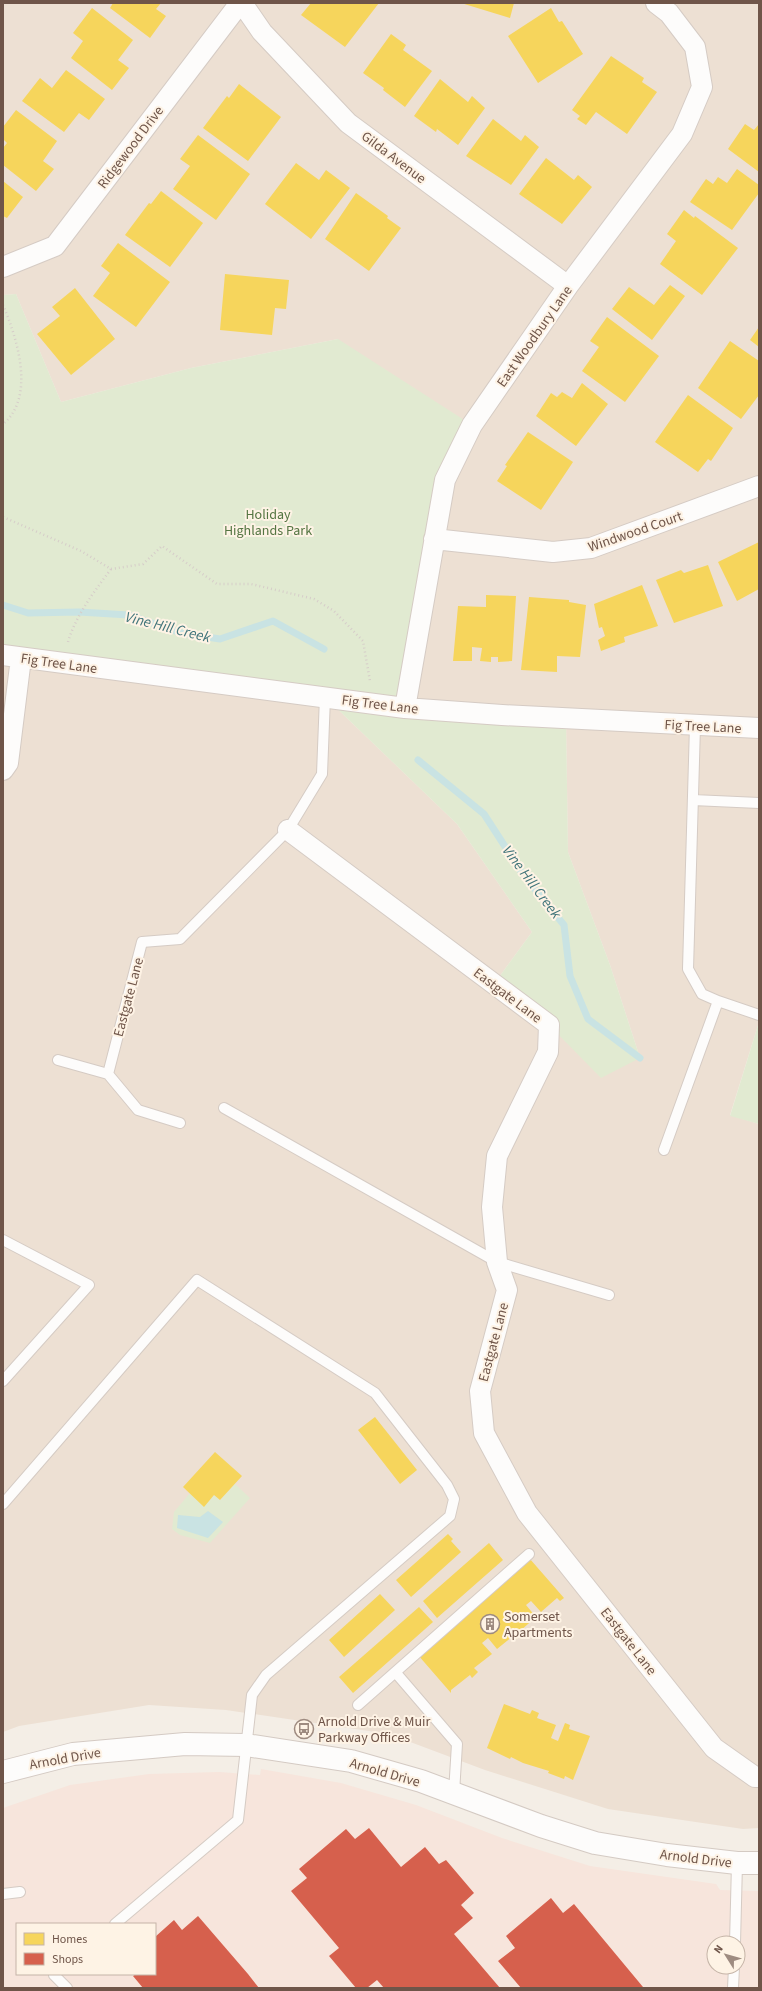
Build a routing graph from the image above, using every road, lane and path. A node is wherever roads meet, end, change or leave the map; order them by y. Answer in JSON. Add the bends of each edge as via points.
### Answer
{"nodes":[{"id":1,"x":241,"y":3,"type":"edge"},
{"id":2,"x":656,"y":3,"type":"edge"},
{"id":3,"x":3,"y":267,"type":"edge"},
{"id":4,"x":568,"y":286,"type":"junction"},
{"id":5,"x":3,"y":305,"type":"edge"},
{"id":6,"x":3,"y":424,"type":"edge"},
{"id":7,"x":759,"y":486,"type":"edge"},
{"id":8,"x":3,"y":517,"type":"edge"},
{"id":9,"x":434,"y":539,"type":"junction"},
{"id":10,"x":111,"y":570,"type":"junction"},
{"id":11,"x":77,"y":620,"type":"dead end"},
{"id":12,"x":12,"y":657,"type":"edge"},
{"id":13,"x":325,"y":697,"type":"junction"},
{"id":14,"x":372,"y":704,"type":"junction"},
{"id":15,"x":405,"y":708,"type":"junction"},
{"id":16,"x":695,"y":726,"type":"junction"},
{"id":17,"x":759,"y":728,"type":"edge"},
{"id":18,"x":3,"y":770,"type":"edge"},
{"id":19,"x":692,"y":800,"type":"junction"},
{"id":20,"x":759,"y":803,"type":"edge"},
{"id":21,"x":288,"y":830,"type":"junction"},
{"id":22,"x":718,"y":1002,"type":"junction"},
{"id":23,"x":759,"y":1015,"type":"edge"},
{"id":24,"x":58,"y":1060,"type":"dead end"},
{"id":25,"x":108,"y":1074,"type":"junction"},
{"id":26,"x":224,"y":1108,"type":"dead end"},
{"id":27,"x":180,"y":1123,"type":"dead end"},
{"id":28,"x":664,"y":1150,"type":"dead end"},
{"id":29,"x":3,"y":1240,"type":"edge"},
{"id":30,"x":497,"y":1262,"type":"junction"},
{"id":31,"x":609,"y":1295,"type":"dead end"},
{"id":32,"x":3,"y":1381,"type":"edge"},
{"id":33,"x":3,"y":1504,"type":"edge"},
{"id":34,"x":529,"y":1554,"type":"dead end"},
{"id":35,"x":396,"y":1673,"type":"junction"},
{"id":36,"x":358,"y":1706,"type":"dead end"},
{"id":37,"x":246,"y":1745,"type":"junction"},
{"id":38,"x":3,"y":1772,"type":"edge"},
{"id":39,"x":759,"y":1777,"type":"edge"},
{"id":40,"x":454,"y":1793,"type":"junction"},
{"id":41,"x":737,"y":1863,"type":"junction"},
{"id":42,"x":759,"y":1863,"type":"edge"},
{"id":43,"x":20,"y":1892,"type":"dead end"},
{"id":44,"x":3,"y":1894,"type":"edge"},
{"id":45,"x":116,"y":1923,"type":"edge"},
{"id":46,"x":735,"y":1935,"type":"edge"},
{"id":47,"x":54,"y":1975,"type":"edge"},
{"id":48,"x":734,"y":1975,"type":"edge"},
{"id":49,"x":67,"y":1988,"type":"edge"},
{"id":50,"x":733,"y":1988,"type":"edge"}],
"edges":[{"from":1,"to":3,"type":"street","name":"Ridgewood Drive","via":[[56,246]]},
{"from":1,"to":4,"type":"street","name":"Gilda Avenue","via":[[262,32],[348,123]]},
{"from":2,"to":4,"type":"street","name":"East Woodbury Lane","via":[[669,13],[695,47],[702,87],[682,134]]},
{"from":4,"to":9,"type":"street","name":"East Woodbury Lane","via":[[472,425],[445,480]]},
{"from":5,"to":6,"type":"path","via":[[12,326],[22,376],[19,398],[11,418]]},
{"from":7,"to":9,"type":"street","name":"Windwood Court","via":[[591,548],[553,552]]},
{"from":8,"to":10,"type":"path","via":[[81,551]]},
{"from":9,"to":15,"type":"street","name":"East Woodbury Lane"},
{"from":10,"to":11,"type":"path"},
{"from":10,"to":14,"type":"path","via":[[143,564],[162,546],[217,584],[251,584],[314,599],[334,611],[363,641]]},
{"from":12,"to":13,"type":"street","name":"Fig Tree Lane"},
{"from":12,"to":18,"type":"street","via":[[8,763]]},
{"from":13,"to":14,"type":"street","name":"Fig Tree Lane"},
{"from":13,"to":21,"type":"lane","name":"Eastgate Lane","via":[[322,774]]},
{"from":14,"to":15,"type":"street","name":"Fig Tree Lane"},
{"from":15,"to":16,"type":"street","name":"Fig Tree Lane"},
{"from":16,"to":17,"type":"street","name":"Fig Tree Lane"},
{"from":16,"to":19,"type":"lane"},
{"from":19,"to":20,"type":"lane"},
{"from":19,"to":22,"type":"lane","via":[[688,969],[702,994]]},
{"from":21,"to":25,"type":"lane","name":"Eastgate Lane","via":[[180,938],[142,942]]},
{"from":21,"to":30,"type":"street","name":"Eastgate Lane","via":[[549,1026],[548,1052],[497,1156],[492,1207]]},
{"from":22,"to":23,"type":"lane"},
{"from":22,"to":28,"type":"lane"},
{"from":24,"to":25,"type":"lane"},
{"from":25,"to":27,"type":"lane","via":[[138,1110]]},
{"from":26,"to":30,"type":"lane"},
{"from":29,"to":32,"type":"lane","via":[[89,1285]]},
{"from":30,"to":31,"type":"lane"},
{"from":30,"to":39,"type":"street","name":"Eastgate Lane","via":[[507,1290],[480,1391],[484,1433],[527,1513],[714,1748],[755,1777]]},
{"from":33,"to":37,"type":"lane","via":[[197,1280],[375,1393],[447,1484],[454,1499],[450,1516],[266,1675],[252,1695]]},
{"from":34,"to":35,"type":"lane"},
{"from":35,"to":36,"type":"lane"},
{"from":35,"to":40,"type":"lane","via":[[457,1744]]},
{"from":37,"to":38,"type":"street","name":"Arnold Drive","via":[[185,1744],[73,1754]]},
{"from":37,"to":40,"type":"street","name":"Arnold Drive","via":[[350,1761]]},
{"from":37,"to":45,"type":"lane","via":[[238,1820]]},
{"from":40,"to":41,"type":"street","name":"Arnold Drive","via":[[541,1826],[595,1843]]},
{"from":41,"to":42,"type":"street","name":"Arnold Drive"},
{"from":41,"to":46,"type":"lane"},
{"from":43,"to":44,"type":"lane"},
{"from":47,"to":49,"type":"lane"},
{"from":48,"to":50,"type":"lane"}]}
